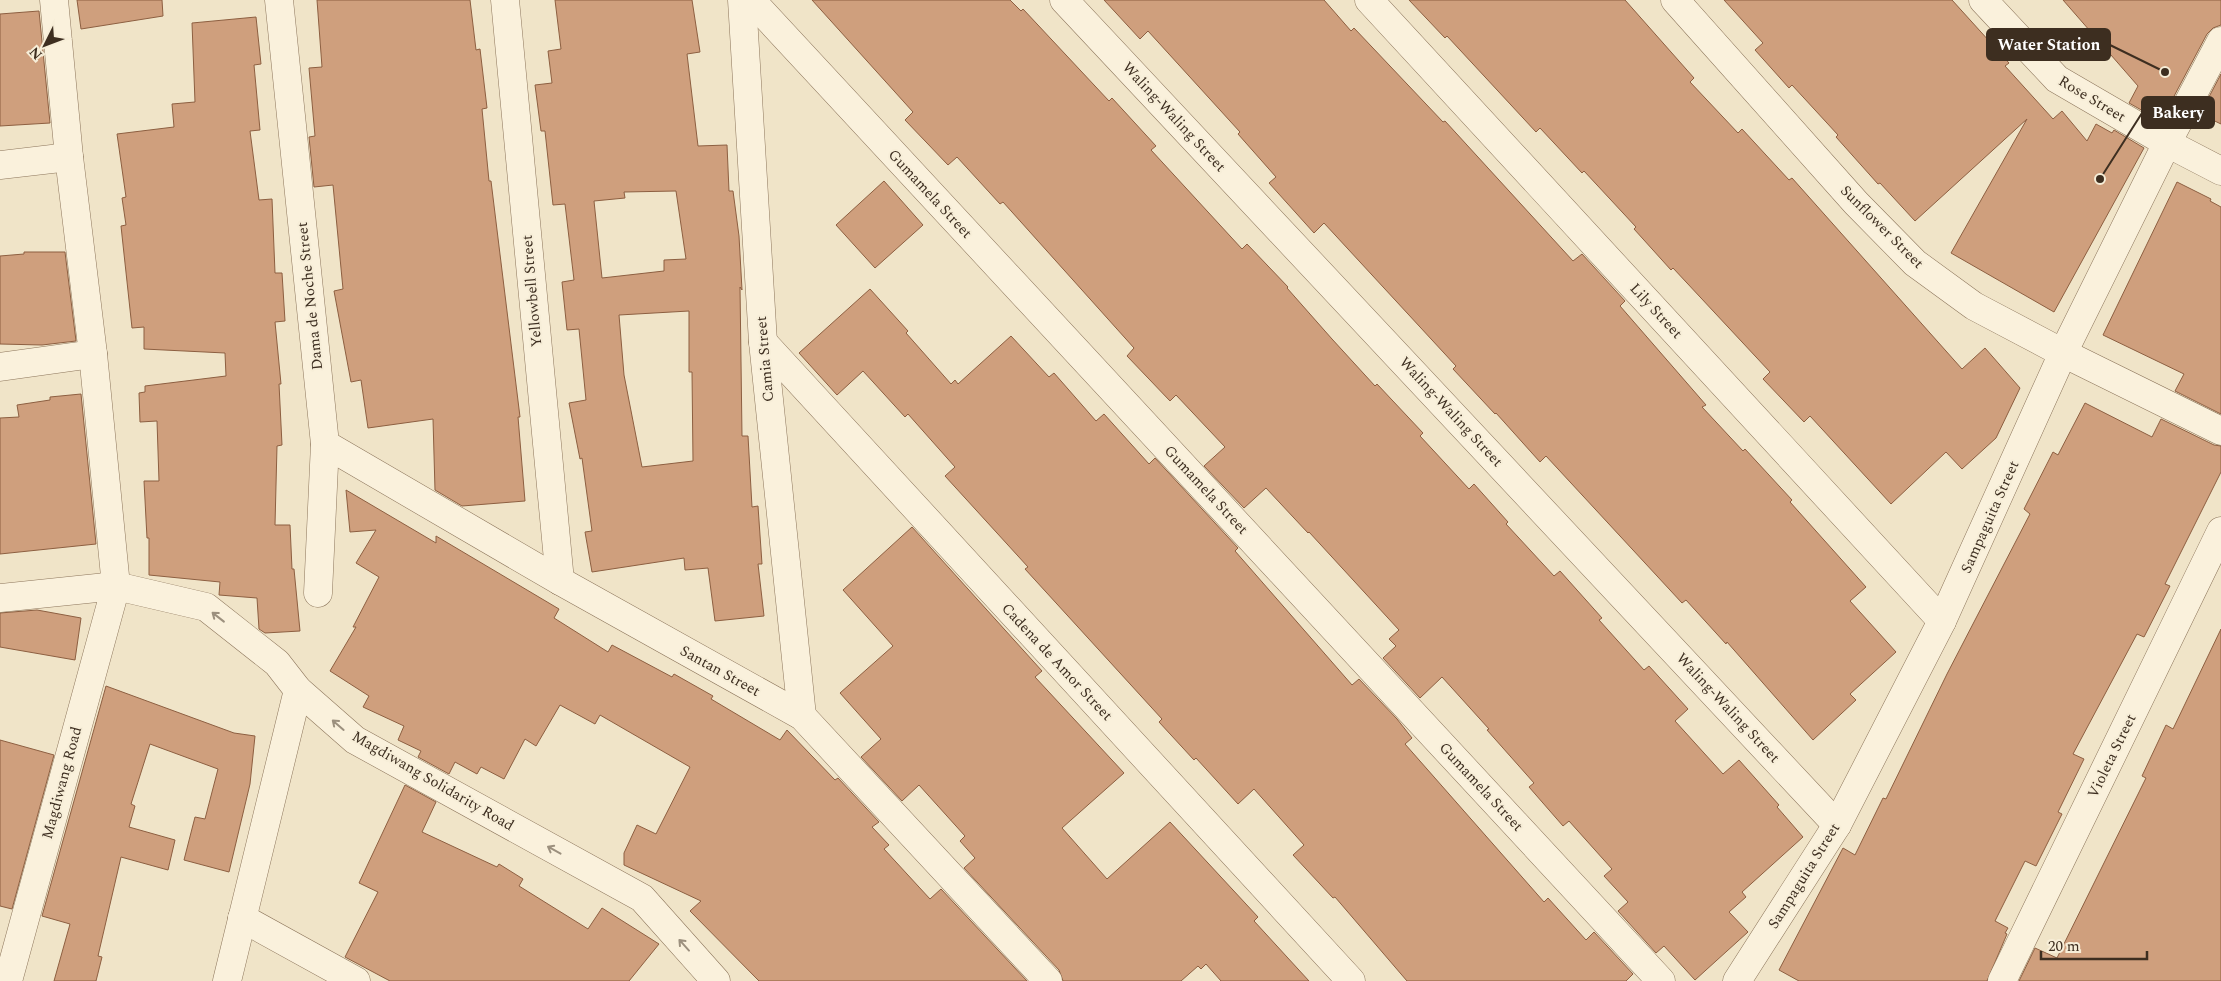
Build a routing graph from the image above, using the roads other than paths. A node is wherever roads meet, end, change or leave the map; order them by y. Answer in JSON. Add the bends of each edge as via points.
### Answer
{"nodes":[{"id":1,"x":54,"y":0,"type":"edge"},
{"id":2,"x":280,"y":0,"type":"edge"},
{"id":3,"x":504,"y":0,"type":"edge"},
{"id":4,"x":742,"y":0,"type":"edge"},
{"id":5,"x":751,"y":0,"type":"edge"},
{"id":6,"x":1064,"y":0,"type":"edge"},
{"id":7,"x":1370,"y":0,"type":"edge"},
{"id":8,"x":1674,"y":0,"type":"edge"},
{"id":9,"x":1983,"y":0,"type":"edge"},
{"id":10,"x":2221,"y":41,"type":"edge"},
{"id":11,"x":2167,"y":143,"type":"junction"},
{"id":12,"x":68,"y":157,"type":"junction"},
{"id":13,"x":0,"y":165,"type":"edge"},
{"id":14,"x":2221,"y":171,"type":"edge"},
{"id":15,"x":763,"y":342,"type":"junction"},
{"id":16,"x":93,"y":354,"type":"junction"},
{"id":17,"x":2063,"y":354,"type":"junction"},
{"id":18,"x":0,"y":367,"type":"edge"},
{"id":19,"x":2221,"y":431,"type":"edge"},
{"id":20,"x":325,"y":444,"type":"junction"},
{"id":21,"x":2221,"y":531,"type":"edge"},
{"id":22,"x":560,"y":581,"type":"junction"},
{"id":23,"x":116,"y":586,"type":"junction"},
{"id":24,"x":318,"y":593,"type":"dead end"},
{"id":25,"x":0,"y":598,"type":"edge"},
{"id":26,"x":1942,"y":621,"type":"junction"},
{"id":27,"x":298,"y":690,"type":"junction"},
{"id":28,"x":802,"y":716,"type":"junction"},
{"id":29,"x":1837,"y":825,"type":"junction"},
{"id":30,"x":242,"y":918,"type":"junction"},
{"id":31,"x":8,"y":981,"type":"edge"},
{"id":32,"x":227,"y":981,"type":"edge"},
{"id":33,"x":356,"y":981,"type":"edge"},
{"id":34,"x":716,"y":981,"type":"edge"},
{"id":35,"x":1048,"y":981,"type":"edge"},
{"id":36,"x":1351,"y":981,"type":"edge"},
{"id":37,"x":1661,"y":981,"type":"edge"},
{"id":38,"x":1737,"y":981,"type":"edge"},
{"id":39,"x":2002,"y":981,"type":"edge"}],
"edges":[{"from":1,"to":12,"type":"street"},
{"from":2,"to":20,"type":"street","name":"Dama de Noche Street"},
{"from":3,"to":22,"type":"street","name":"Yellowbell Street"},
{"from":4,"to":15,"type":"street","name":"Camia Street"},
{"from":5,"to":37,"type":"street","name":"Gumamela Street"},
{"from":6,"to":29,"type":"street","name":"Waling-Waling Street"},
{"from":7,"to":26,"type":"street","name":"Lily Street"},
{"from":8,"to":17,"type":"street","name":"Sunflower Street","via":[[1914,263],[1974,306]]},
{"from":9,"to":11,"type":"street","name":"Rose Street","via":[[2057,79]]},
{"from":10,"to":11,"type":"street","name":"Sampaguita Street"},
{"from":11,"to":14,"type":"street","name":"Rose Street"},
{"from":11,"to":17,"type":"street","name":"Sampaguita Street"},
{"from":12,"to":13,"type":"street"},
{"from":12,"to":16,"type":"street"},
{"from":15,"to":28,"type":"street","name":"Camia Street"},
{"from":15,"to":36,"type":"street","name":"Cadena de Amor Street"},
{"from":16,"to":18,"type":"street"},
{"from":16,"to":23,"type":"street"},
{"from":17,"to":19,"type":"street","name":"Sunflower Street"},
{"from":17,"to":26,"type":"street","name":"Sampaguita Street"},
{"from":20,"to":22,"type":"street","name":"Santan Street"},
{"from":20,"to":24,"type":"street","name":"Dama de Noche Street"},
{"from":21,"to":39,"type":"street","name":"Violeta Street"},
{"from":22,"to":28,"type":"street","name":"Santan Street"},
{"from":23,"to":25,"type":"street","name":"Magdiwang Solidarity Road"},
{"from":27,"to":23,"type":"street","name":"Magdiwang Solidarity Road","one_way":true,"via":[[278,663],[206,607]]},
{"from":23,"to":31,"type":"street","name":"Magdiwang Road"},
{"from":26,"to":29,"type":"street","name":"Sampaguita Street"},
{"from":27,"to":30,"type":"street"},
{"from":34,"to":27,"type":"street","name":"Magdiwang Solidarity Road","one_way":true,"via":[[642,898],[355,740]]},
{"from":28,"to":35,"type":"street","name":"Santan Street"},
{"from":29,"to":38,"type":"street","name":"Sampaguita Street"},
{"from":30,"to":32,"type":"street"},
{"from":30,"to":33,"type":"street"}]}
